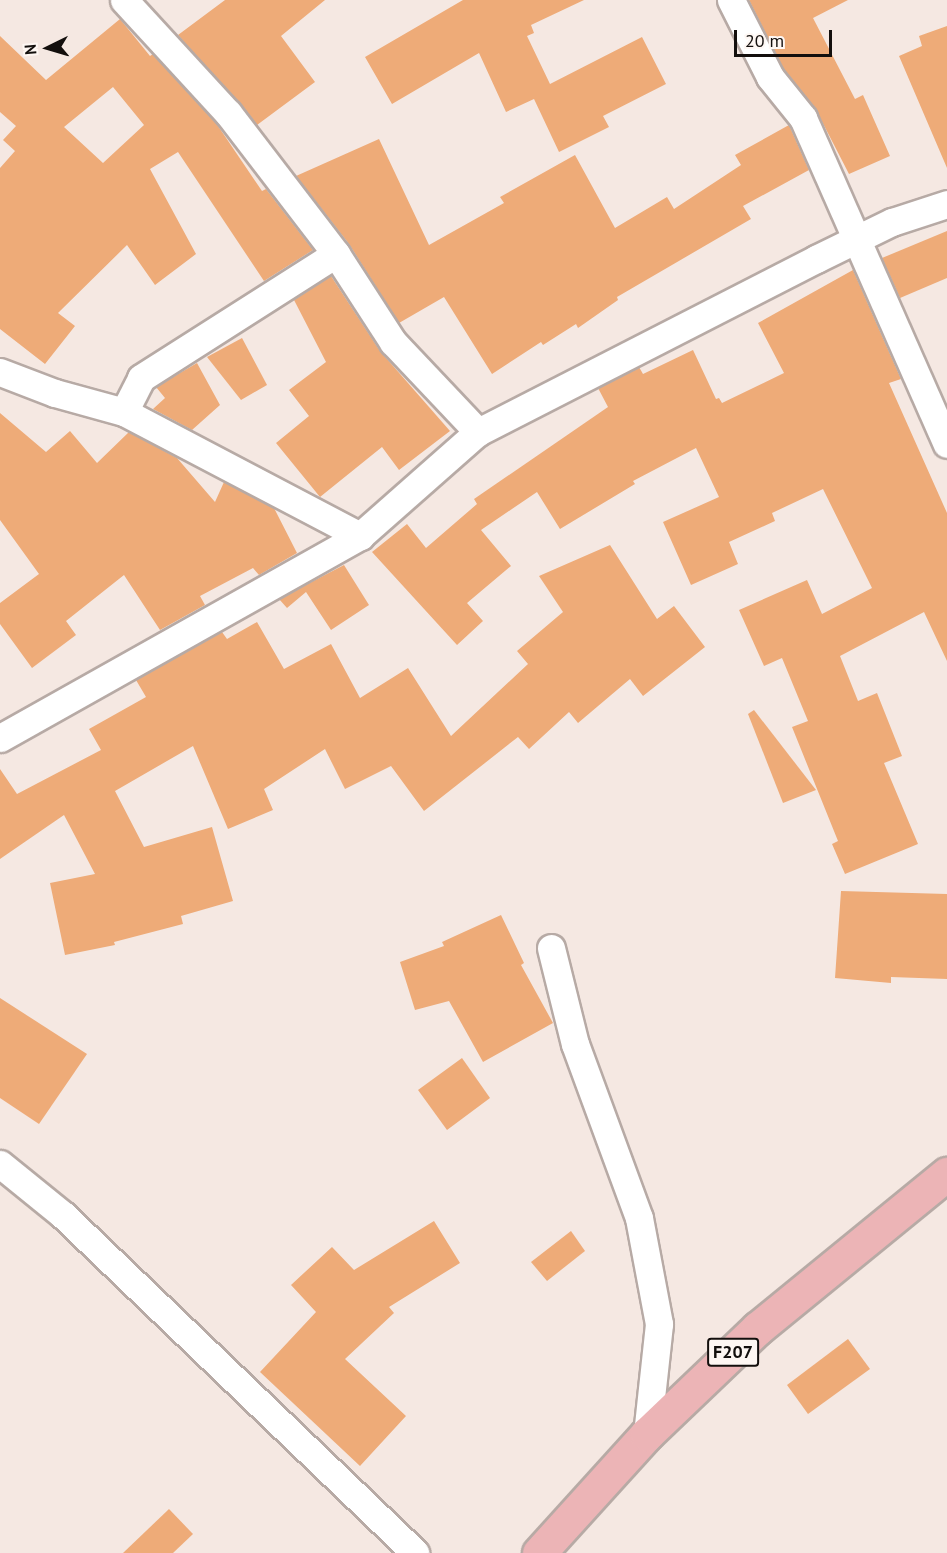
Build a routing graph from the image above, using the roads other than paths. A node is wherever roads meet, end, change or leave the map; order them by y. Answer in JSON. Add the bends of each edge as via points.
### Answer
{"nodes":[{"id":1,"x":124,"y":0,"type":"edge"},
{"id":2,"x":730,"y":0,"type":"edge"},
{"id":3,"x":947,"y":204,"type":"edge"},
{"id":4,"x":858,"y":239,"type":"junction"},
{"id":5,"x":336,"y":254,"type":"junction"},
{"id":6,"x":0,"y":372,"type":"edge"},
{"id":7,"x":124,"y":412,"type":"junction"},
{"id":8,"x":478,"y":432,"type":"junction"},
{"id":9,"x":947,"y":444,"type":"edge"},
{"id":10,"x":360,"y":536,"type":"junction"},
{"id":11,"x":0,"y":738,"type":"edge"},
{"id":12,"x":551,"y":948,"type":"dead end"},
{"id":13,"x":0,"y":1164,"type":"edge"},
{"id":14,"x":947,"y":1174,"type":"edge"},
{"id":15,"x":647,"y":1434,"type":"junction"},
{"id":16,"x":415,"y":1553,"type":"edge"},
{"id":17,"x":539,"y":1553,"type":"edge"}],
"edges":[{"from":1,"to":5,"type":"street","via":[[228,113]]},
{"from":2,"to":4,"type":"street","via":[[770,77],[803,118]]},
{"from":3,"to":4,"type":"street","via":[[892,222]]},
{"from":4,"to":8,"type":"street"},
{"from":4,"to":9,"type":"street"},
{"from":5,"to":7,"type":"street","via":[[141,378]]},
{"from":5,"to":8,"type":"street","via":[[393,342]]},
{"from":6,"to":7,"type":"street","via":[[55,393]]},
{"from":7,"to":10,"type":"street"},
{"from":8,"to":10,"type":"street"},
{"from":10,"to":11,"type":"street"},
{"from":12,"to":15,"type":"street","via":[[575,1044],[639,1218],[659,1324]]},
{"from":13,"to":16,"type":"street","via":[[63,1215]]},
{"from":14,"to":15,"type":"main road","number":"F207","via":[[758,1328]]},
{"from":15,"to":17,"type":"main road","number":"F207"}]}
